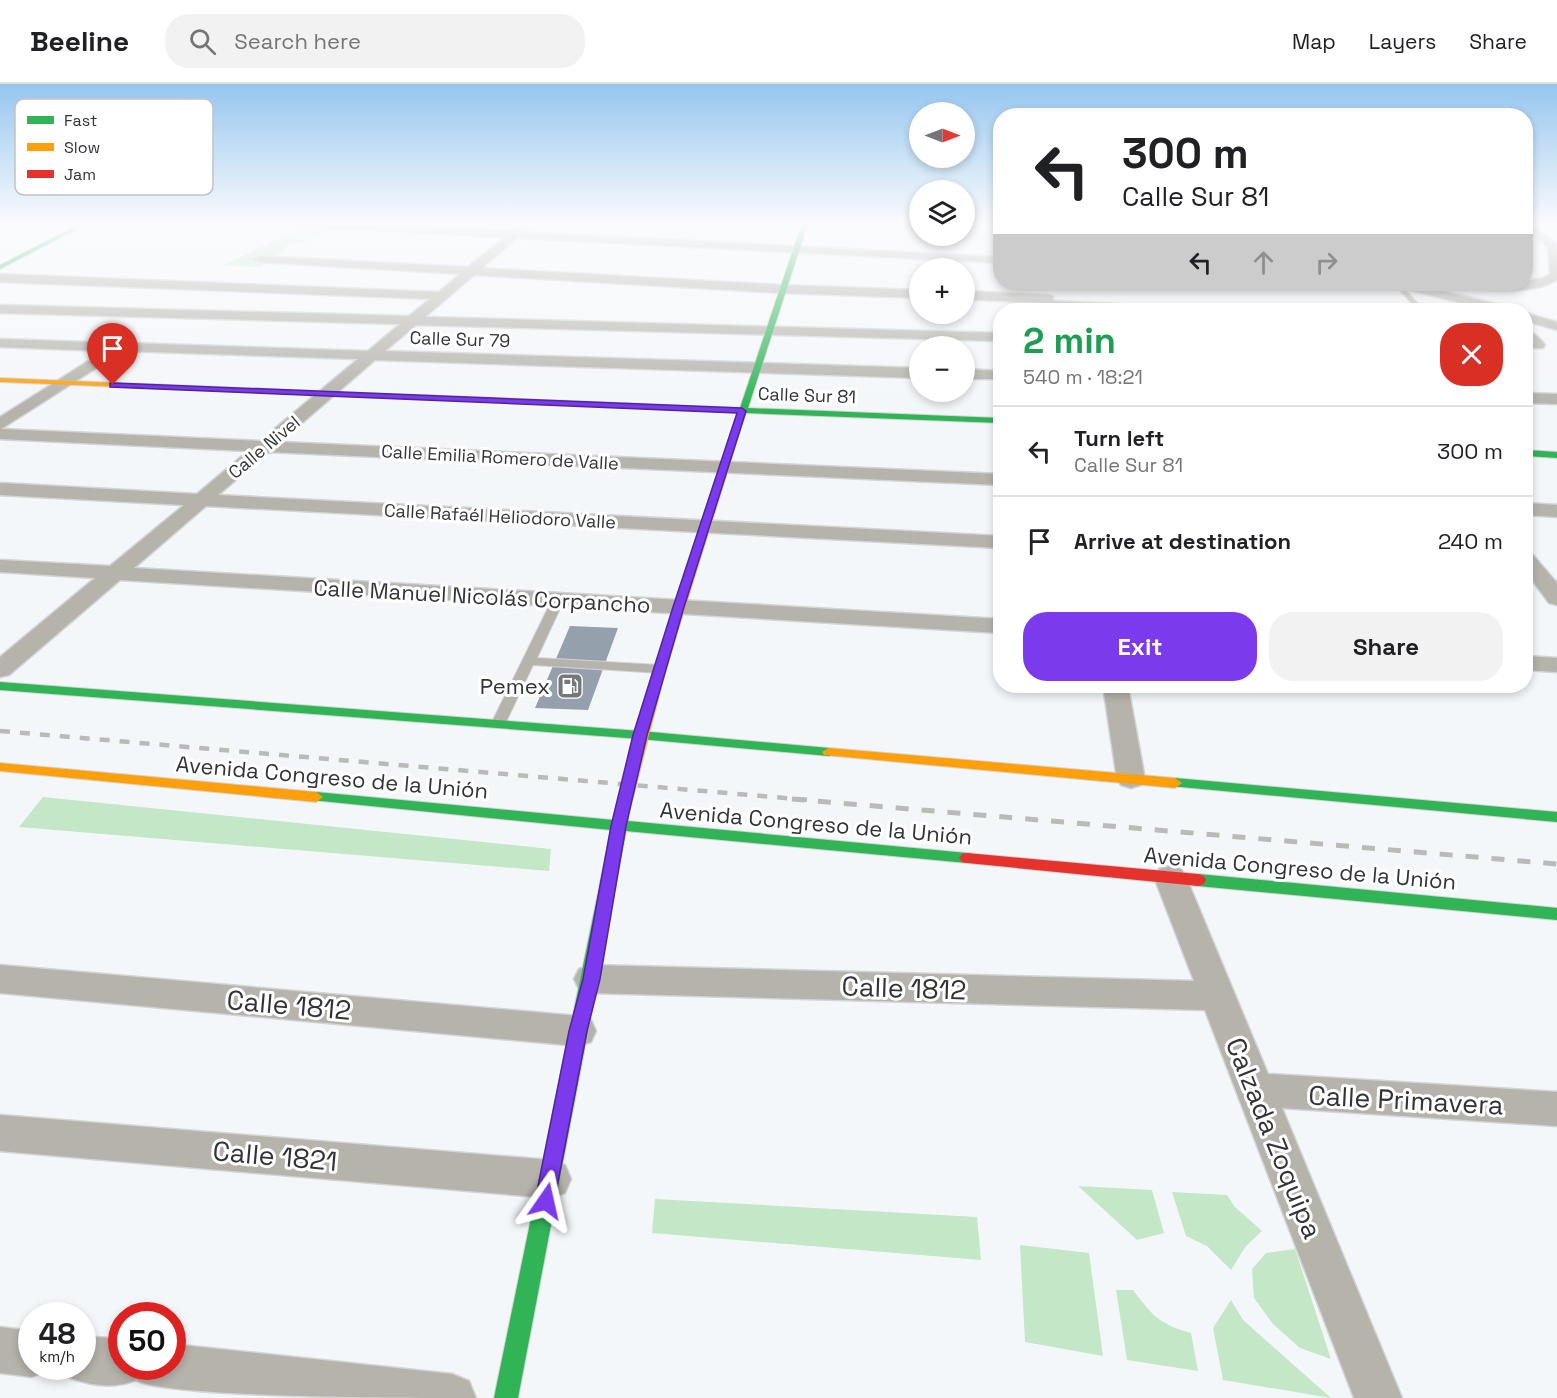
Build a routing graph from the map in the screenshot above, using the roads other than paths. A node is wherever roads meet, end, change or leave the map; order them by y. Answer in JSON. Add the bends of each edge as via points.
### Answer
{"nodes":[{"id":1,"x":167,"y":284,"type":"edge"},
{"id":2,"x":215,"y":284,"type":"edge"},
{"id":3,"x":455,"y":284,"type":"edge"},
{"id":4,"x":699,"y":284,"type":"edge"},
{"id":5,"x":785,"y":284,"type":"edge"},
{"id":6,"x":212,"y":286,"type":"junction"},
{"id":7,"x":783,"y":289,"type":"junction"},
{"id":8,"x":1405,"y":291,"type":"edge"},
{"id":9,"x":1427,"y":291,"type":"edge"},
{"id":10,"x":909,"y":294,"type":"edge"},
{"id":11,"x":441,"y":296,"type":"junction"},
{"id":12,"x":975,"y":297,"type":"edge"},
{"id":13,"x":1030,"y":303,"type":"edge"},
{"id":14,"x":1415,"y":303,"type":"edge"},
{"id":15,"x":1476,"y":303,"type":"edge"},
{"id":16,"x":0,"y":309,"type":"edge"},
{"id":17,"x":170,"y":314,"type":"junction"},
{"id":18,"x":1533,"y":319,"type":"edge"},
{"id":19,"x":411,"y":322,"type":"junction"},
{"id":20,"x":1557,"y":326,"type":"edge"},
{"id":21,"x":769,"y":332,"type":"junction"},
{"id":22,"x":993,"y":337,"type":"edge"},
{"id":23,"x":0,"y":343,"type":"edge"},
{"id":24,"x":121,"y":346,"type":"junction"},
{"id":25,"x":372,"y":356,"type":"junction"},
{"id":26,"x":756,"y":368,"type":"junction"},
{"id":27,"x":909,"y":373,"type":"edge"},
{"id":28,"x":975,"y":374,"type":"edge"},
{"id":29,"x":993,"y":375,"type":"edge"},
{"id":30,"x":0,"y":380,"type":"edge"},
{"id":31,"x":58,"y":387,"type":"junction"},
{"id":32,"x":0,"y":389,"type":"edge"},
{"id":33,"x":322,"y":398,"type":"junction"},
{"id":34,"x":1533,"y":398,"type":"edge"},
{"id":35,"x":1557,"y":399,"type":"edge"},
{"id":36,"x":740,"y":415,"type":"junction"},
{"id":37,"x":993,"y":421,"type":"edge"},
{"id":38,"x":0,"y":424,"type":"edge"},
{"id":39,"x":993,"y":430,"type":"edge"},
{"id":40,"x":0,"y":434,"type":"edge"},
{"id":41,"x":266,"y":446,"type":"junction"},
{"id":42,"x":1533,"y":453,"type":"edge"},
{"id":43,"x":1557,"y":455,"type":"edge"},
{"id":44,"x":723,"y":468,"type":"junction"},
{"id":45,"x":993,"y":480,"type":"edge"},
{"id":46,"x":0,"y":489,"type":"edge"},
{"id":47,"x":203,"y":499,"type":"junction"},
{"id":48,"x":1533,"y":509,"type":"edge"},
{"id":49,"x":1557,"y":511,"type":"edge"},
{"id":50,"x":704,"y":527,"type":"junction"},
{"id":51,"x":993,"y":542,"type":"edge"},
{"id":52,"x":0,"y":566,"type":"edge"},
{"id":53,"x":1536,"y":570,"type":"edge"},
{"id":54,"x":114,"y":574,"type":"junction"},
{"id":55,"x":1557,"y":598,"type":"edge"},
{"id":56,"x":558,"y":600,"type":"junction"},
{"id":57,"x":678,"y":607,"type":"junction"},
{"id":58,"x":993,"y":626,"type":"edge"},
{"id":59,"x":529,"y":661,"type":"junction"},
{"id":60,"x":1533,"y":663,"type":"edge"},
{"id":61,"x":1557,"y":665,"type":"edge"},
{"id":62,"x":660,"y":669,"type":"junction"},
{"id":63,"x":0,"y":670,"type":"edge"},
{"id":64,"x":0,"y":686,"type":"edge"},
{"id":65,"x":1117,"y":693,"type":"edge"},
{"id":66,"x":498,"y":724,"type":"junction"},
{"id":67,"x":640,"y":735,"type":"junction"},
{"id":68,"x":0,"y":767,"type":"edge"},
{"id":69,"x":1131,"y":779,"type":"junction"},
{"id":70,"x":1557,"y":817,"type":"edge"},
{"id":71,"x":619,"y":826,"type":"junction"},
{"id":72,"x":1170,"y":878,"type":"junction"},
{"id":73,"x":1557,"y":914,"type":"edge"},
{"id":74,"x":0,"y":979,"type":"edge"},
{"id":75,"x":591,"y":979,"type":"junction"},
{"id":76,"x":1217,"y":996,"type":"junction"},
{"id":77,"x":578,"y":1031,"type":"junction"},
{"id":78,"x":1255,"y":1090,"type":"junction"},
{"id":79,"x":1557,"y":1109,"type":"edge"},
{"id":80,"x":0,"y":1133,"type":"edge"},
{"id":81,"x":550,"y":1179,"type":"junction"},
{"id":82,"x":0,"y":1350,"type":"edge"},
{"id":83,"x":18,"y":1352,"type":"edge"},
{"id":84,"x":186,"y":1369,"type":"edge"},
{"id":85,"x":452,"y":1398,"type":"edge"},
{"id":86,"x":506,"y":1398,"type":"edge"},
{"id":87,"x":1378,"y":1398,"type":"edge"}],
"edges":[{"from":1,"to":6,"type":"street"},
{"from":2,"to":6,"type":"street"},
{"from":3,"to":11,"type":"street","name":"Calle Nivel"},
{"from":4,"to":7,"type":"street"},
{"from":5,"to":7,"type":"main road"},
{"from":6,"to":11,"type":"street"},
{"from":6,"to":17,"type":"street"},
{"from":7,"to":10,"type":"street"},
{"from":7,"to":21,"type":"main road"},
{"from":8,"to":14,"type":"lane"},
{"from":9,"to":15,"type":"street"},
{"from":11,"to":19,"type":"street","name":"Calle Nivel"},
{"from":12,"to":13,"type":"street"},
{"from":16,"to":17,"type":"street"},
{"from":17,"to":19,"type":"street"},
{"from":17,"to":24,"type":"street"},
{"from":18,"to":20,"type":"street"},
{"from":19,"to":21,"type":"street"},
{"from":19,"to":25,"type":"street","name":"Calle Nivel"},
{"from":21,"to":22,"type":"street"},
{"from":21,"to":26,"type":"main road"},
{"from":23,"to":24,"type":"street","name":"Calle Sur 79"},
{"from":24,"to":25,"type":"street","name":"Calle Sur 79"},
{"from":24,"to":31,"type":"street"},
{"from":25,"to":26,"type":"street","name":"Calle Sur 79"},
{"from":25,"to":33,"type":"street","name":"Calle Nivel"},
{"from":26,"to":27,"type":"street","name":"Calle Sur 79"},
{"from":26,"to":36,"type":"main road"},
{"from":28,"to":29,"type":"street"},
{"from":30,"to":31,"type":"main road","name":"Calle Sur 81"},
{"from":31,"to":32,"type":"main road","name":"Calle Sur 81"},
{"from":31,"to":33,"type":"main road","name":"Calle Sur 81"},
{"from":31,"to":38,"type":"street"},
{"from":33,"to":36,"type":"main road","name":"Calle Sur 81"},
{"from":33,"to":41,"type":"street","name":"Calle Nivel"},
{"from":34,"to":35,"type":"street"},
{"from":36,"to":37,"type":"main road","name":"Calle Sur 81"},
{"from":36,"to":39,"type":"main road","name":"Calle Sur 81"},
{"from":36,"to":44,"type":"main road"},
{"from":40,"to":41,"type":"street","name":"Calle Emilia Romero de Valle"},
{"from":41,"to":44,"type":"street","name":"Calle Emilia Romero de Valle"},
{"from":41,"to":47,"type":"street","name":"Calle Nivel"},
{"from":42,"to":43,"type":"main road"},
{"from":44,"to":45,"type":"street","name":"Calle Emilia Romero de Valle"},
{"from":44,"to":50,"type":"main road"},
{"from":46,"to":47,"type":"street","name":"Calle Rafaél Heliodoro Valle"},
{"from":47,"to":50,"type":"street","name":"Calle Rafaél Heliodoro Valle"},
{"from":47,"to":54,"type":"street","name":"Calle Nivel"},
{"from":48,"to":49,"type":"street"},
{"from":50,"to":51,"type":"street","name":"Calle Rafaél Heliodoro Valle"},
{"from":50,"to":57,"type":"main road"},
{"from":52,"to":54,"type":"street","name":"Calle Manuel Nicolás Corpancho"},
{"from":53,"to":55,"type":"street"},
{"from":54,"to":56,"type":"street","name":"Calle Manuel Nicolás Corpancho"},
{"from":54,"to":63,"type":"street","name":"Calle Nivel"},
{"from":56,"to":57,"type":"street","name":"Calle Manuel Nicolás Corpancho"},
{"from":56,"to":59,"type":"lane"},
{"from":57,"to":58,"type":"street","name":"Calle Manuel Nicolás Corpancho"},
{"from":57,"to":62,"type":"main road"},
{"from":59,"to":62,"type":"lane"},
{"from":59,"to":66,"type":"lane"},
{"from":60,"to":61,"type":"street"},
{"from":62,"to":67,"type":"main road"},
{"from":64,"to":66,"type":"main road"},
{"from":65,"to":69,"type":"street"},
{"from":66,"to":67,"type":"main road"},
{"from":67,"to":69,"type":"main road"},
{"from":67,"to":71,"type":"main road"},
{"from":68,"to":71,"type":"main road","name":"Avenida Congreso de la Unión"},
{"from":69,"to":70,"type":"main road"},
{"from":71,"to":72,"type":"main road","name":"Avenida Congreso de la Unión"},
{"from":71,"to":75,"type":"main road"},
{"from":72,"to":73,"type":"main road","name":"Avenida Congreso de la Unión"},
{"from":72,"to":76,"type":"street","name":"Calzada Zoquipa"},
{"from":74,"to":77,"type":"street","name":"Calle 1812"},
{"from":75,"to":76,"type":"street","name":"Calle 1812"},
{"from":75,"to":77,"type":"main road"},
{"from":76,"to":78,"type":"street","name":"Calzada Zoquipa"},
{"from":77,"to":81,"type":"main road"},
{"from":78,"to":79,"type":"street","name":"Calle Primavera"},
{"from":78,"to":87,"type":"street","name":"Calzada Zoquipa"},
{"from":80,"to":81,"type":"street","name":"Calle 1821"},
{"from":81,"to":86,"type":"main road"},
{"from":82,"to":83,"type":"street"},
{"from":84,"to":85,"type":"street"}]}
